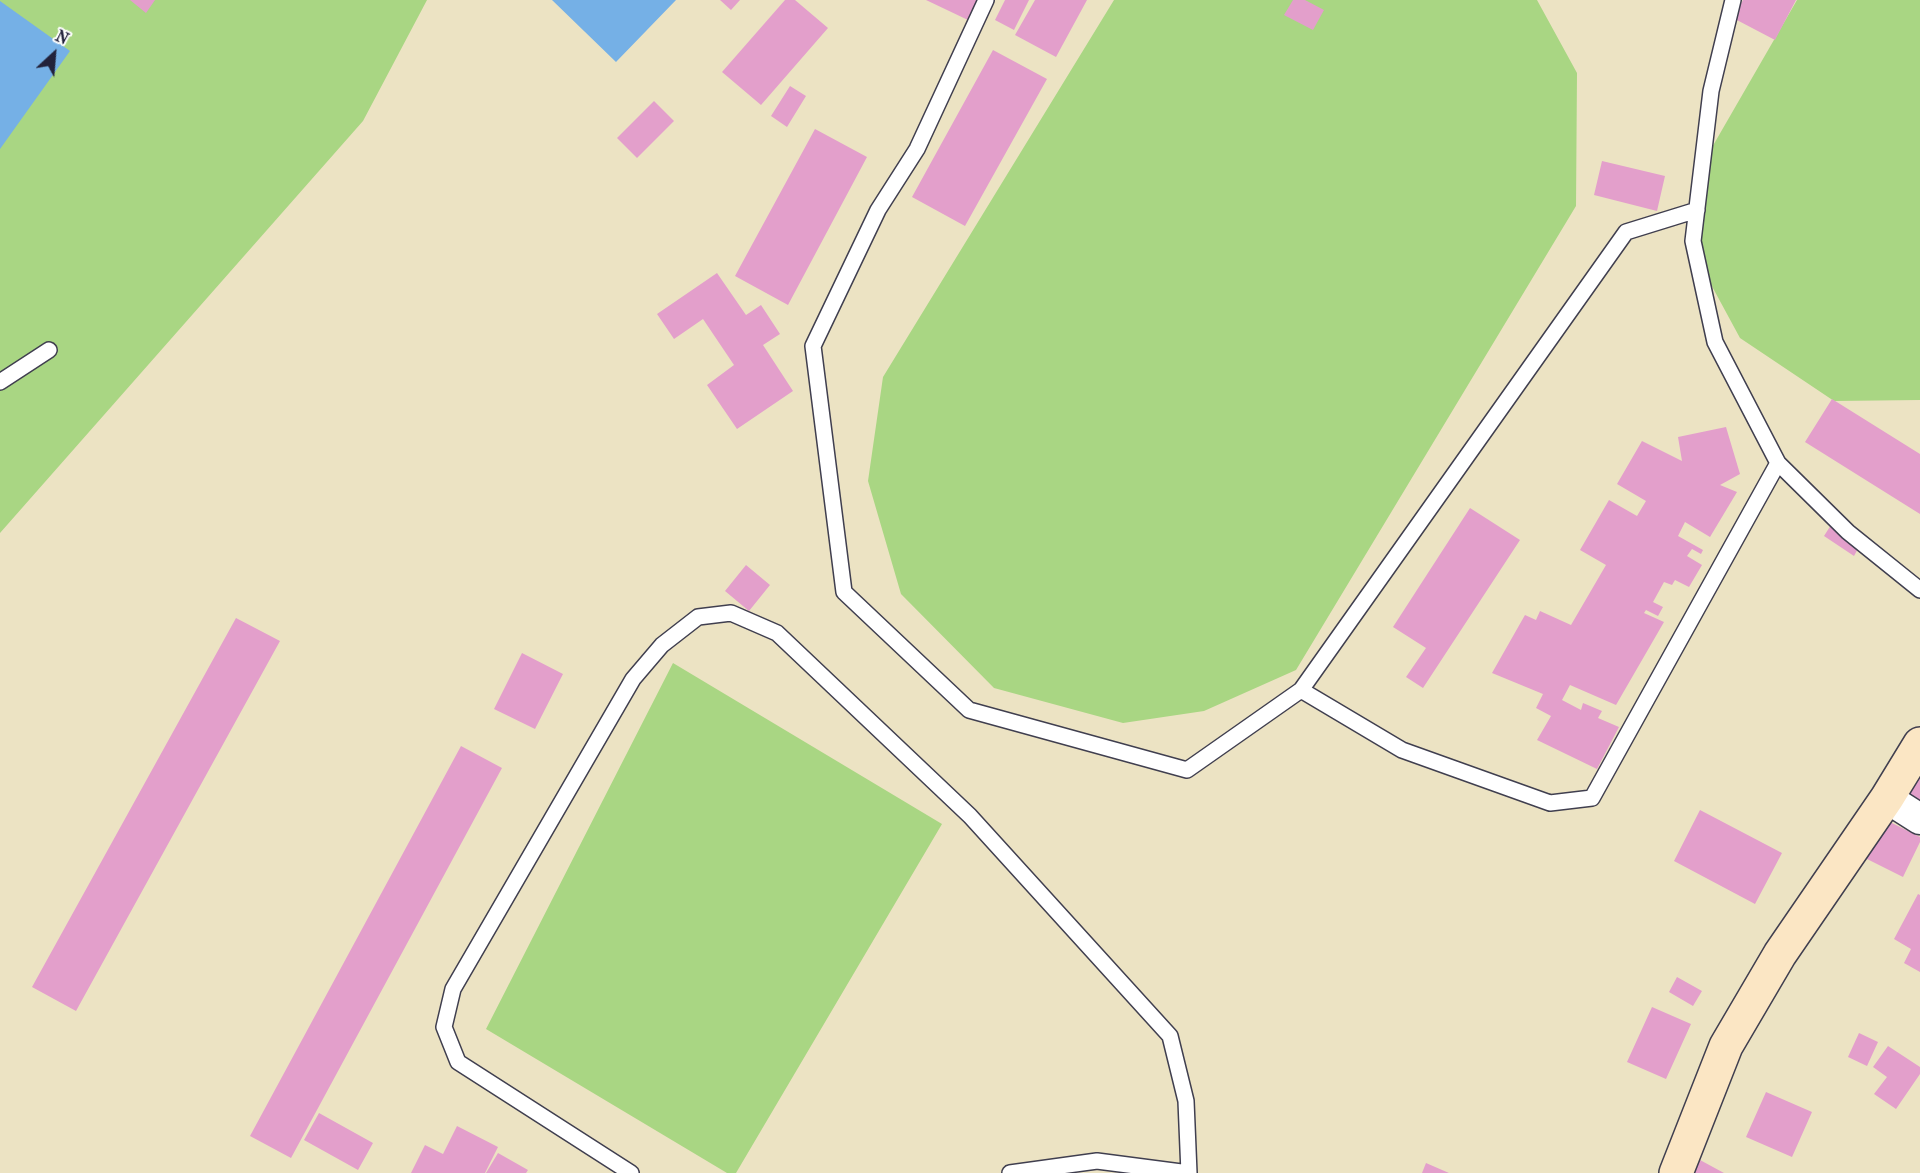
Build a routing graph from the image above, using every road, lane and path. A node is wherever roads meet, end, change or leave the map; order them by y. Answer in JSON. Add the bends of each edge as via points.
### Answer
{"nodes":[{"id":1,"x":986,"y":0,"type":"edge"},
{"id":2,"x":1733,"y":0,"type":"edge"},
{"id":3,"x":1697,"y":210,"type":"junction"},
{"id":4,"x":49,"y":350,"type":"dead end"},
{"id":5,"x":0,"y":382,"type":"edge"},
{"id":6,"x":1778,"y":463,"type":"junction"},
{"id":7,"x":1920,"y":590,"type":"edge"},
{"id":8,"x":1301,"y":690,"type":"junction"},
{"id":9,"x":1920,"y":744,"type":"edge"},
{"id":10,"x":1887,"y":798,"type":"junction"},
{"id":11,"x":1920,"y":819,"type":"edge"},
{"id":12,"x":631,"y":1173,"type":"edge"},
{"id":13,"x":1010,"y":1173,"type":"edge"},
{"id":14,"x":1189,"y":1173,"type":"edge"},
{"id":15,"x":1676,"y":1173,"type":"edge"}],
"edges":[{"from":1,"to":8,"type":"lane","via":[[917,149],[878,210],[813,346],[844,592],[969,710],[1187,770]]},
{"from":2,"to":3,"type":"lane","via":[[1711,91]]},
{"from":3,"to":6,"type":"lane","via":[[1693,241],[1715,342]]},
{"from":3,"to":8,"type":"lane","via":[[1626,232]]},
{"from":4,"to":5,"type":"lane"},
{"from":6,"to":7,"type":"lane","via":[[1848,532]]},
{"from":6,"to":8,"type":"lane","via":[[1592,798],[1550,803],[1402,750]]},
{"from":9,"to":10,"type":"main road"},
{"from":10,"to":11,"type":"street"},
{"from":10,"to":15,"type":"main road","via":[[1780,954],[1726,1046]]},
{"from":12,"to":14,"type":"lane","via":[[458,1062],[444,1027],[453,989],[633,679],[662,645],[698,617],[730,613],[777,633],[970,816],[1170,1036],[1186,1101]]},
{"from":13,"to":14,"type":"lane","via":[[1097,1161]]}]}
